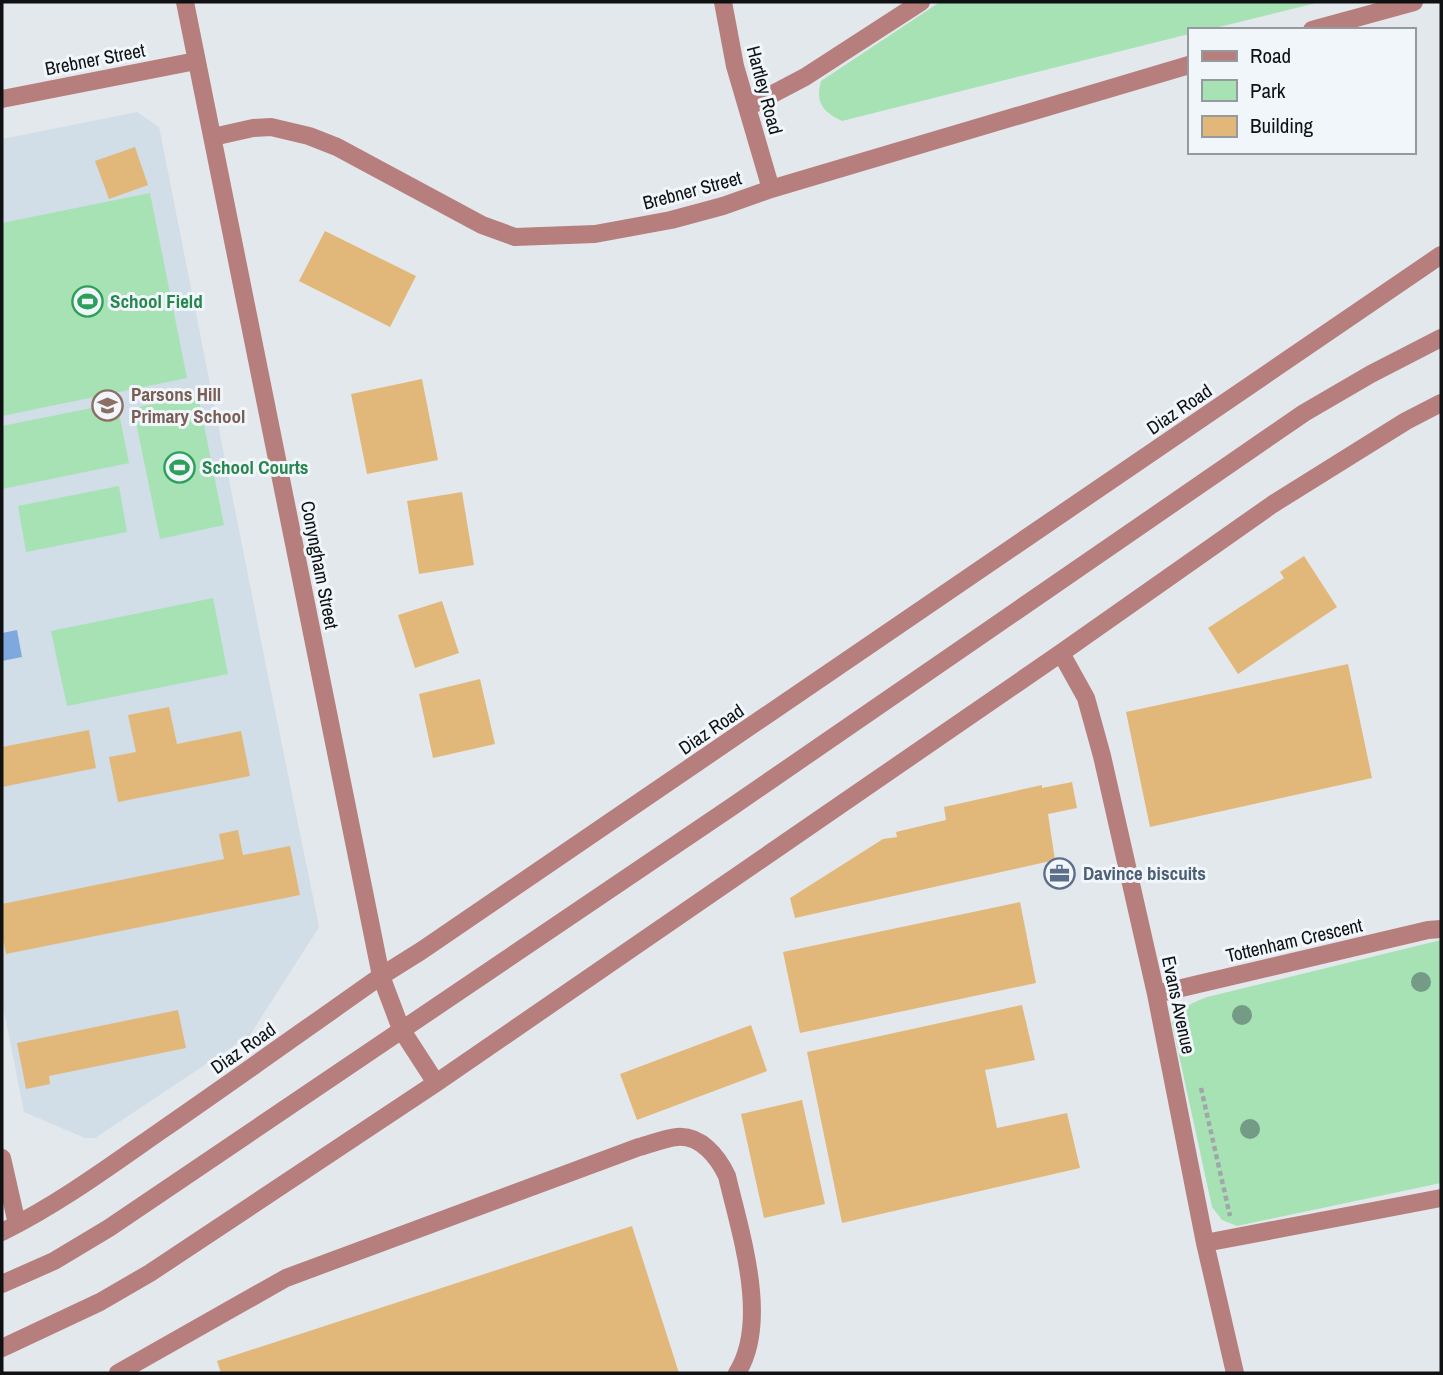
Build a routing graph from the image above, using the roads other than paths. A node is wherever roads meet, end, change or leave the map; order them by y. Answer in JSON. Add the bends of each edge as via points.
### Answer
{"nodes":[{"id":1,"x":185,"y":2,"type":"edge"},
{"id":2,"x":723,"y":2,"type":"edge"},
{"id":3,"x":921,"y":2,"type":"edge"},
{"id":4,"x":1414,"y":2,"type":"edge"},
{"id":5,"x":1319,"y":28,"type":"edge"},
{"id":6,"x":196,"y":61,"type":"junction"},
{"id":7,"x":1188,"y":65,"type":"edge"},
{"id":8,"x":2,"y":99,"type":"edge"},
{"id":9,"x":748,"y":107,"type":"junction"},
{"id":10,"x":213,"y":137,"type":"junction"},
{"id":11,"x":771,"y":189,"type":"junction"},
{"id":12,"x":1441,"y":255,"type":"edge"},
{"id":13,"x":1441,"y":338,"type":"edge"},
{"id":14,"x":1441,"y":403,"type":"edge"},
{"id":15,"x":1061,"y":653,"type":"junction"},
{"id":16,"x":1441,"y":929,"type":"edge"},
{"id":17,"x":381,"y":976,"type":"junction"},
{"id":18,"x":1156,"y":994,"type":"junction"},
{"id":19,"x":401,"y":1029,"type":"junction"},
{"id":20,"x":436,"y":1083,"type":"junction"},
{"id":21,"x":2,"y":1158,"type":"edge"},
{"id":22,"x":1441,"y":1198,"type":"edge"},
{"id":23,"x":9,"y":1228,"type":"edge"},
{"id":24,"x":1205,"y":1243,"type":"junction"},
{"id":25,"x":2,"y":1284,"type":"edge"},
{"id":26,"x":2,"y":1348,"type":"edge"},
{"id":27,"x":118,"y":1373,"type":"edge"},
{"id":28,"x":737,"y":1373,"type":"edge"},
{"id":29,"x":1235,"y":1373,"type":"edge"}],
"edges":[{"from":1,"to":6,"type":"street","name":"Conyngham Street"},
{"from":2,"to":9,"type":"street","name":"Hartley Road"},
{"from":3,"to":9,"type":"street","via":[[805,77]]},
{"from":4,"to":5,"type":"street"},
{"from":6,"to":8,"type":"street","name":"Brebner Street"},
{"from":6,"to":10,"type":"street","name":"Conyngham Street"},
{"from":7,"to":11,"type":"street","name":"Brebner Street"},
{"from":9,"to":11,"type":"street","name":"Hartley Road"},
{"from":10,"to":11,"type":"street","name":"Brebner Street","via":[[271,127],[309,136],[482,225],[515,237],[595,234],[671,220]]},
{"from":10,"to":17,"type":"street","name":"Conyngham Street"},
{"from":12,"to":17,"type":"street","name":"Diaz Road"},
{"from":13,"to":19,"type":"street","via":[[1304,413]]},
{"from":14,"to":15,"type":"street","via":[[1273,504]]},
{"from":15,"to":18,"type":"street","name":"Evans Avenue","via":[[1086,698]]},
{"from":15,"to":20,"type":"street"},
{"from":16,"to":18,"type":"street","name":"Tottenham Crescent"},
{"from":17,"to":19,"type":"street","name":"Conyngham Street"},
{"from":17,"to":23,"type":"street","name":"Diaz Road","via":[[131,1152]]},
{"from":18,"to":24,"type":"street","name":"Evans Avenue"},
{"from":19,"to":20,"type":"street","name":"Conyngham Street"},
{"from":19,"to":25,"type":"street","via":[[109,1228],[54,1261]]},
{"from":20,"to":26,"type":"street","via":[[150,1273]]},
{"from":21,"to":23,"type":"street"},
{"from":22,"to":24,"type":"street"},
{"from":24,"to":29,"type":"street","name":"Evans Avenue"},
{"from":27,"to":28,"type":"street","via":[[286,1278],[677,1137],[709,1149],[727,1176],[751,1286],[751,1334]]}]}
